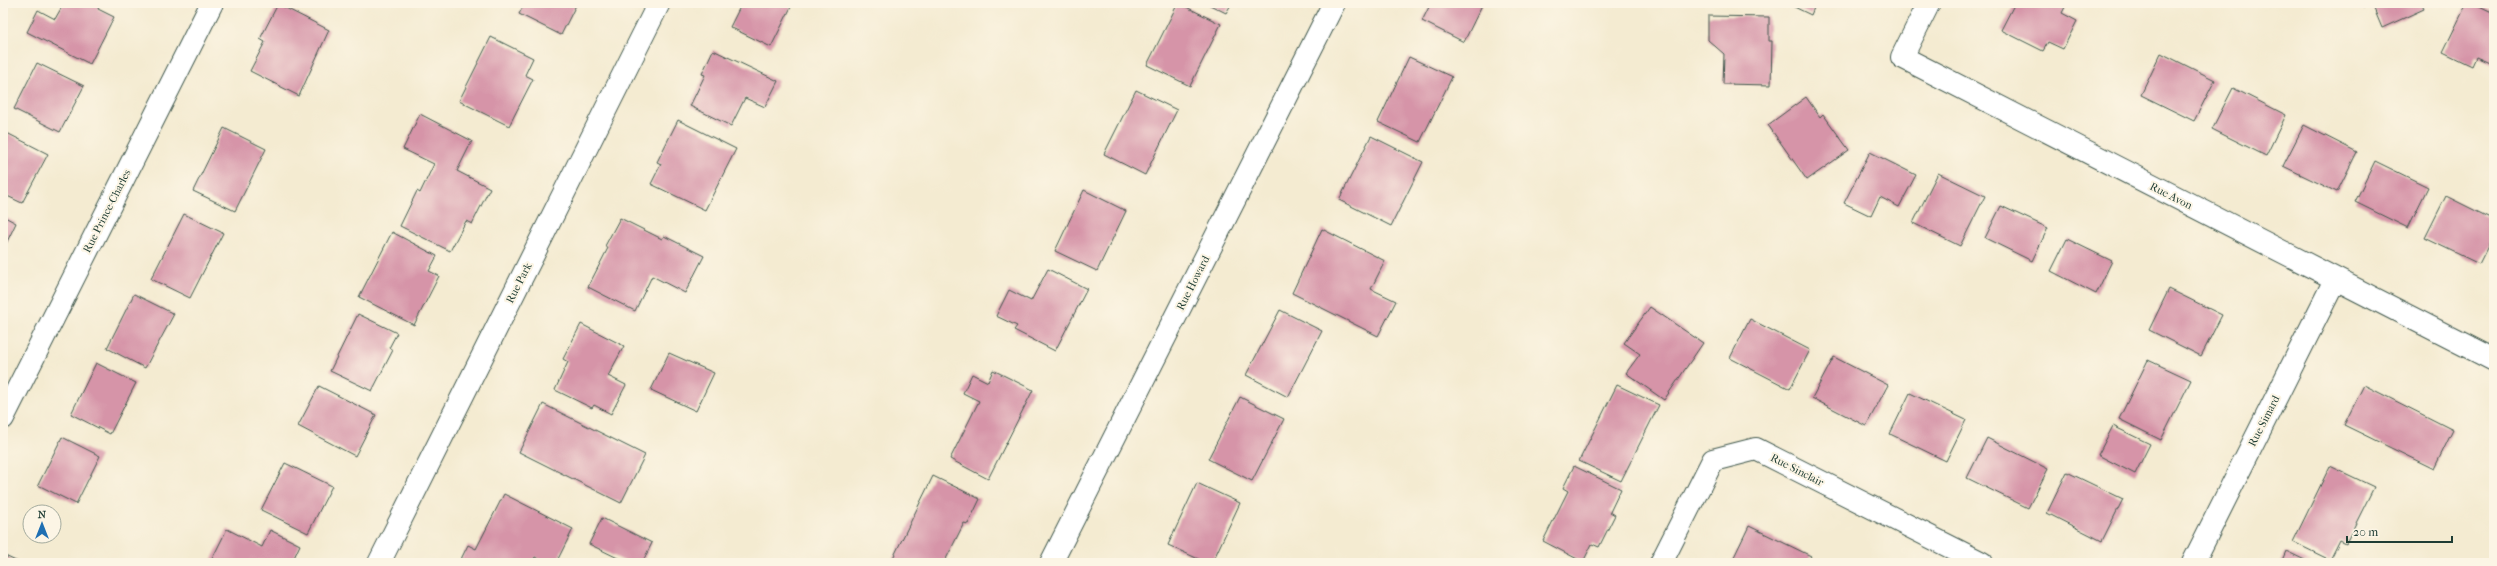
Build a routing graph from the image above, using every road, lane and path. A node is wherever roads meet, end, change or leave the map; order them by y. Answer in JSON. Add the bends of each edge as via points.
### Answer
{"nodes":[{"id":1,"x":212,"y":3,"type":"edge"},
{"id":2,"x":659,"y":3,"type":"edge"},
{"id":3,"x":1334,"y":3,"type":"edge"},
{"id":4,"x":1929,"y":3,"type":"edge"},
{"id":5,"x":2335,"y":280,"type":"junction"},
{"id":6,"x":2494,"y":360,"type":"edge"},
{"id":7,"x":3,"y":418,"type":"edge"},
{"id":8,"x":379,"y":563,"type":"edge"},
{"id":9,"x":1051,"y":563,"type":"edge"},
{"id":10,"x":1661,"y":563,"type":"edge"},
{"id":11,"x":1982,"y":563,"type":"edge"},
{"id":12,"x":2193,"y":563,"type":"edge"}],
"edges":[{"from":1,"to":7,"type":"street","name":"Rue Prince-Charles"},
{"from":2,"to":8,"type":"street","name":"Rue Park"},
{"from":3,"to":9,"type":"street","name":"Rue Howard"},
{"from":4,"to":5,"type":"street","name":"Rue Avon","via":[[1902,58]]},
{"from":5,"to":6,"type":"street","name":"Rue Avon"},
{"from":5,"to":12,"type":"street","name":"Rue Simard"},
{"from":10,"to":11,"type":"street","name":"Rue Sinclair","via":[[1713,460],[1756,449]]}]}
